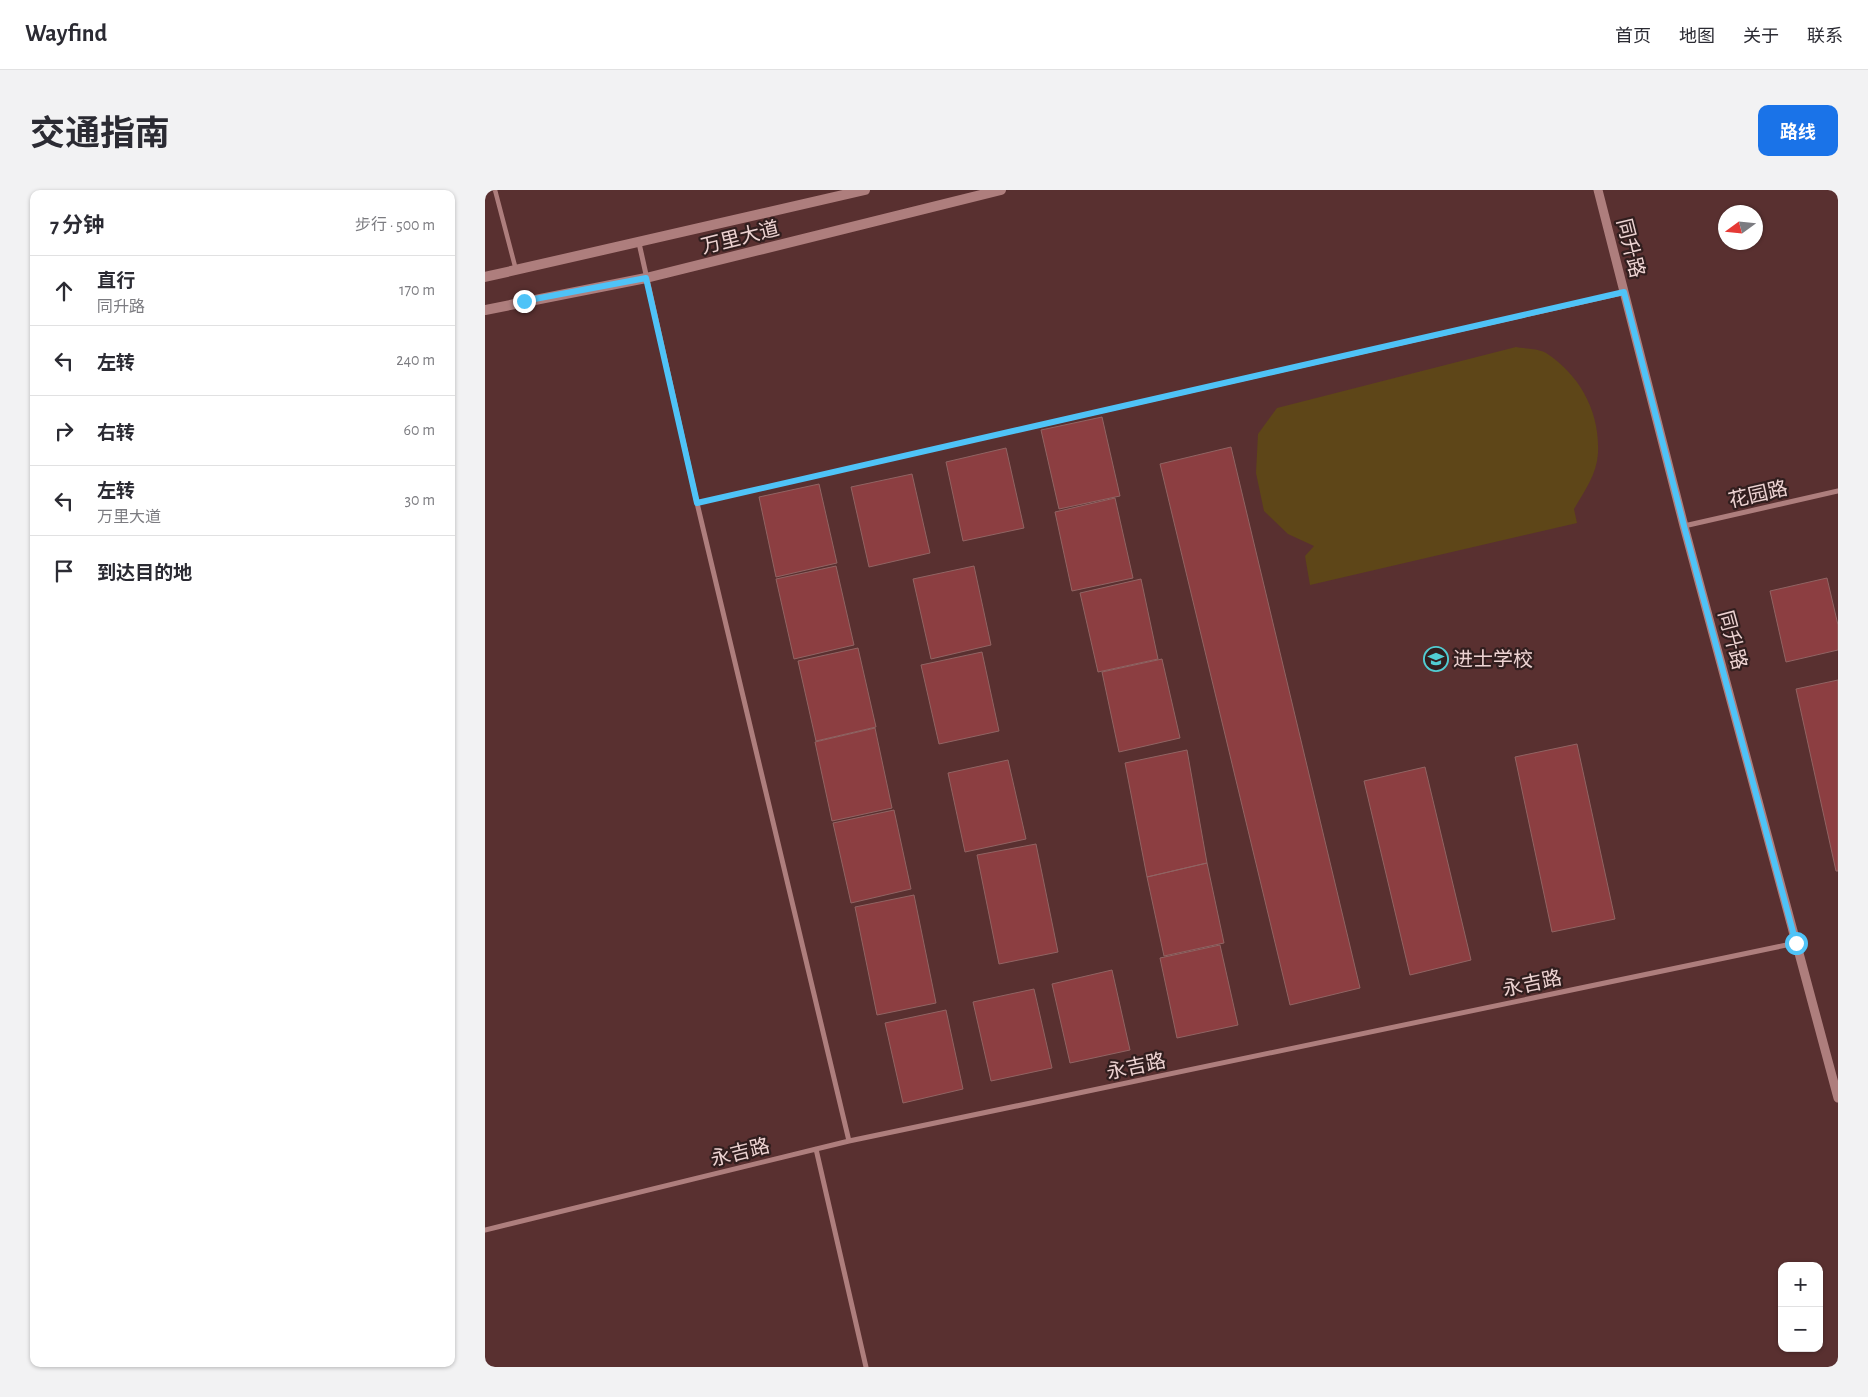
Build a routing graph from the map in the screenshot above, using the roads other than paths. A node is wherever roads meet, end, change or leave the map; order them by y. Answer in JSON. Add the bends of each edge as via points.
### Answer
{"nodes":[{"id":1,"x":495,"y":190,"type":"edge"},
{"id":2,"x":865,"y":190,"type":"edge"},
{"id":3,"x":1001,"y":190,"type":"edge"},
{"id":4,"x":1598,"y":190,"type":"edge"},
{"id":5,"x":639,"y":242,"type":"junction"},
{"id":6,"x":517,"y":271,"type":"junction"},
{"id":7,"x":485,"y":277,"type":"edge"},
{"id":8,"x":646,"y":278,"type":"junction"},
{"id":9,"x":1624,"y":292,"type":"junction"},
{"id":10,"x":485,"y":310,"type":"edge"},
{"id":11,"x":1838,"y":492,"type":"edge"},
{"id":12,"x":697,"y":503,"type":"junction"},
{"id":13,"x":1684,"y":526,"type":"junction"},
{"id":14,"x":1796,"y":943,"type":"junction"},
{"id":15,"x":1838,"y":1098,"type":"edge"},
{"id":16,"x":849,"y":1141,"type":"junction"},
{"id":17,"x":816,"y":1149,"type":"junction"},
{"id":18,"x":485,"y":1230,"type":"edge"},
{"id":19,"x":866,"y":1367,"type":"edge"}],
"edges":[{"from":1,"to":6,"type":"street"},
{"from":2,"to":5,"type":"main road","name":"万里大道"},
{"from":3,"to":8,"type":"main road","name":"万里大道"},
{"from":4,"to":9,"type":"street","name":"同升路"},
{"from":5,"to":6,"type":"main road","name":"万里大道"},
{"from":5,"to":8,"type":"street"},
{"from":6,"to":7,"type":"main road","name":"万里大道"},
{"from":8,"to":10,"type":"main road","name":"万里大道"},
{"from":8,"to":12,"type":"street"},
{"from":9,"to":12,"type":"lane"},
{"from":9,"to":13,"type":"street","name":"同升路"},
{"from":11,"to":13,"type":"street","name":"花园路"},
{"from":12,"to":16,"type":"street"},
{"from":13,"to":14,"type":"street","name":"同升路"},
{"from":14,"to":15,"type":"street","name":"同升路"},
{"from":14,"to":16,"type":"street","name":"永吉路"},
{"from":16,"to":17,"type":"street","name":"永吉路"},
{"from":17,"to":18,"type":"street","name":"永吉路"},
{"from":17,"to":19,"type":"street"}]}
